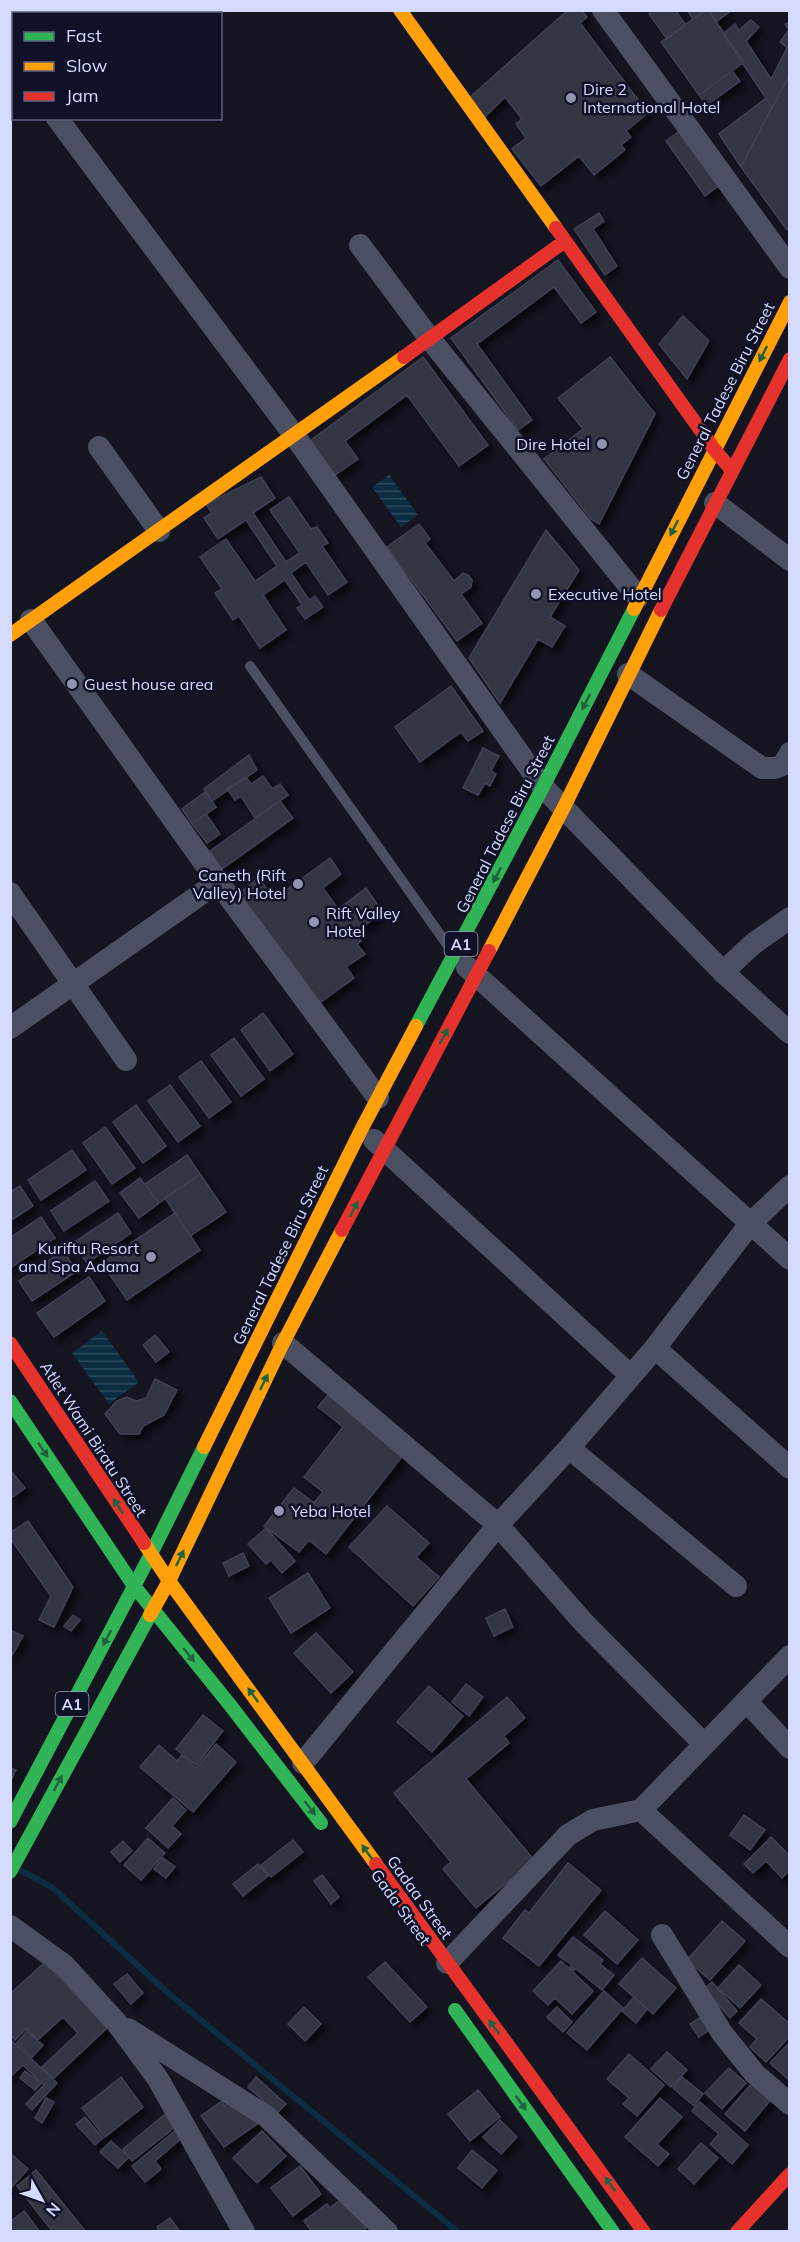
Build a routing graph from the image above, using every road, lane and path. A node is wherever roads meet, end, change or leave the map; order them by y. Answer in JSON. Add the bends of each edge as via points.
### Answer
{"nodes":[{"id":1,"x":400,"y":10,"type":"edge"},
{"id":2,"x":603,"y":10,"type":"edge"},
{"id":3,"x":58,"y":120,"type":"edge"},
{"id":4,"x":565,"y":241,"type":"junction"},
{"id":5,"x":360,"y":245,"type":"dead end"},
{"id":6,"x":789,"y":268,"type":"edge"},
{"id":7,"x":789,"y":302,"type":"edge"},
{"id":8,"x":430,"y":339,"type":"junction"},
{"id":9,"x":789,"y":359,"type":"edge"},
{"id":10,"x":294,"y":435,"type":"junction"},
{"id":11,"x":99,"y":447,"type":"dead end"},
{"id":12,"x":714,"y":449,"type":"junction"},
{"id":13,"x":732,"y":470,"type":"junction"},
{"id":14,"x":716,"y":503,"type":"junction"},
{"id":15,"x":159,"y":531,"type":"junction"},
{"id":16,"x":789,"y":560,"type":"edge"},
{"id":17,"x":638,"y":597,"type":"junction"},
{"id":18,"x":31,"y":620,"type":"junction"},
{"id":19,"x":10,"y":635,"type":"edge"},
{"id":20,"x":250,"y":666,"type":"dead end"},
{"id":21,"x":628,"y":674,"type":"junction"},
{"id":22,"x":789,"y":753,"type":"edge"},
{"id":23,"x":543,"y":787,"type":"junction"},
{"id":24,"x":564,"y":807,"type":"junction"},
{"id":25,"x":218,"y":882,"type":"junction"},
{"id":26,"x":10,"y":893,"type":"edge"},
{"id":27,"x":789,"y":918,"type":"edge"},
{"id":28,"x":455,"y":955,"type":"junction"},
{"id":29,"x":723,"y":972,"type":"junction"},
{"id":30,"x":475,"y":976,"type":"junction"},
{"id":31,"x":74,"y":985,"type":"junction"},
{"id":32,"x":10,"y":1028,"type":"edge"},
{"id":33,"x":789,"y":1033,"type":"edge"},
{"id":34,"x":126,"y":1060,"type":"dead end"},
{"id":35,"x":378,"y":1098,"type":"junction"},
{"id":36,"x":361,"y":1130,"type":"junction"},
{"id":37,"x":384,"y":1149,"type":"junction"},
{"id":38,"x":789,"y":1186,"type":"edge"},
{"id":39,"x":750,"y":1224,"type":"junction"},
{"id":40,"x":789,"y":1259,"type":"edge"},
{"id":41,"x":10,"y":1343,"type":"edge"},
{"id":42,"x":283,"y":1343,"type":"junction"},
{"id":43,"x":655,"y":1348,"type":"junction"},
{"id":44,"x":631,"y":1376,"type":"junction"},
{"id":45,"x":12,"y":1407,"type":"edge"},
{"id":46,"x":569,"y":1448,"type":"junction"},
{"id":47,"x":789,"y":1468,"type":"edge"},
{"id":48,"x":498,"y":1525,"type":"junction"},
{"id":49,"x":151,"y":1554,"type":"junction"},
{"id":50,"x":169,"y":1581,"type":"junction"},
{"id":51,"x":135,"y":1586,"type":"junction"},
{"id":52,"x":736,"y":1586,"type":"dead end"},
{"id":53,"x":153,"y":1609,"type":"junction"},
{"id":54,"x":789,"y":1656,"type":"edge"},
{"id":55,"x":746,"y":1701,"type":"junction"},
{"id":56,"x":704,"y":1744,"type":"junction"},
{"id":57,"x":789,"y":1748,"type":"edge"},
{"id":58,"x":303,"y":1763,"type":"junction"},
{"id":59,"x":27,"y":1791,"type":"junction"},
{"id":60,"x":47,"y":1804,"type":"junction"},
{"id":61,"x":641,"y":1810,"type":"junction"},
{"id":62,"x":10,"y":1822,"type":"edge"},
{"id":63,"x":331,"y":1837,"type":"dead end"},
{"id":64,"x":10,"y":1872,"type":"edge"},
{"id":65,"x":10,"y":1926,"type":"edge"},
{"id":66,"x":662,"y":1935,"type":"dead end"},
{"id":67,"x":789,"y":1947,"type":"edge"},
{"id":68,"x":447,"y":1963,"type":"junction"},
{"id":69,"x":449,"y":2002,"type":"dead end"},
{"id":70,"x":116,"y":2022,"type":"junction"},
{"id":71,"x":789,"y":2104,"type":"edge"},
{"id":72,"x":789,"y":2174,"type":"edge"},
{"id":73,"x":244,"y":2232,"type":"edge"},
{"id":74,"x":387,"y":2232,"type":"edge"},
{"id":75,"x":613,"y":2232,"type":"edge"},
{"id":76,"x":644,"y":2232,"type":"edge"},
{"id":77,"x":736,"y":2232,"type":"edge"}],
"edges":[{"from":1,"to":4,"type":"main road"},
{"from":2,"to":6,"type":"street"},
{"from":3,"to":10,"type":"street"},
{"from":4,"to":8,"type":"main road"},
{"from":4,"to":12,"type":"main road"},
{"from":5,"to":8,"type":"street"},
{"from":7,"to":12,"type":"main road","name":"General Tadese Biru Street","number":"A1","one_way":true},
{"from":8,"to":10,"type":"main road"},
{"from":8,"to":17,"type":"street"},
{"from":9,"to":13,"type":"main road","number":"A1"},
{"from":10,"to":15,"type":"main road"},
{"from":10,"to":23,"type":"street"},
{"from":11,"to":15,"type":"street"},
{"from":12,"to":13,"type":"main road"},
{"from":12,"to":17,"type":"main road","name":"General Tadese Biru Street","number":"A1","one_way":true},
{"from":13,"to":14,"type":"main road","number":"A1"},
{"from":14,"to":16,"type":"street"},
{"from":14,"to":21,"type":"main road","number":"A1"},
{"from":15,"to":18,"type":"main road"},
{"from":17,"to":23,"type":"main road","name":"General Tadese Biru Street","number":"A1","one_way":true},
{"from":18,"to":19,"type":"main road"},
{"from":18,"to":25,"type":"street"},
{"from":20,"to":28,"type":"lane"},
{"from":21,"to":22,"type":"street","via":[[762,768],[783,765]]},
{"from":21,"to":24,"type":"main road","number":"A1"},
{"from":23,"to":24,"type":"street"},
{"from":23,"to":28,"type":"main road","name":"General Tadese Biru Street","number":"A1","one_way":true},
{"from":24,"to":29,"type":"street"},
{"from":24,"to":30,"type":"main road","number":"A1"},
{"from":25,"to":31,"type":"street"},
{"from":25,"to":35,"type":"street"},
{"from":26,"to":31,"type":"street"},
{"from":27,"to":29,"type":"street"},
{"from":28,"to":30,"type":"street"},
{"from":28,"to":35,"type":"main road","name":"General Tadese Biru Street","number":"A1"},
{"from":29,"to":33,"type":"street"},
{"from":37,"to":30,"type":"main road","number":"A1","one_way":true},
{"from":30,"to":39,"type":"street"},
{"from":31,"to":32,"type":"street"},
{"from":31,"to":34,"type":"street"},
{"from":35,"to":36,"type":"main road","name":"General Tadese Biru Street","number":"A1"},
{"from":36,"to":37,"type":"street"},
{"from":36,"to":49,"type":"main road","name":"General Tadese Biru Street","number":"A1"},
{"from":42,"to":37,"type":"main road","number":"A1","one_way":true},
{"from":37,"to":44,"type":"street"},
{"from":38,"to":39,"type":"street"},
{"from":39,"to":40,"type":"street"},
{"from":39,"to":43,"type":"street"},
{"from":49,"to":41,"type":"main road","name":"Atlet Wami Biratu Street","one_way":true},
{"from":42,"to":48,"type":"street"},
{"from":50,"to":42,"type":"main road","number":"A1","one_way":true},
{"from":43,"to":44,"type":"street"},
{"from":43,"to":47,"type":"street"},
{"from":44,"to":46,"type":"street"},
{"from":45,"to":51,"type":"main road","one_way":true},
{"from":46,"to":48,"type":"street"},
{"from":46,"to":52,"type":"street"},
{"from":48,"to":56,"type":"street","via":[[584,1623]]},
{"from":48,"to":58,"type":"street"},
{"from":49,"to":50,"type":"main road","name":"Atlet Wami Biratu Street"},
{"from":49,"to":51,"type":"main road","name":"General Tadese Biru Street","number":"A1"},
{"from":50,"to":53,"type":"main road","number":"A1"},
{"from":58,"to":50,"type":"main road","name":"Gadaa Street","one_way":true},
{"from":51,"to":53,"type":"main road"},
{"from":51,"to":59,"type":"main road","number":"A1","one_way":true},
{"from":60,"to":53,"type":"main road","number":"A1","one_way":true},
{"from":53,"to":63,"type":"main road","one_way":true},
{"from":54,"to":55,"type":"street"},
{"from":55,"to":56,"type":"street"},
{"from":55,"to":57,"type":"street"},
{"from":56,"to":61,"type":"street"},
{"from":68,"to":58,"type":"main road","name":"Gadaa Street","one_way":true},
{"from":59,"to":60,"type":"main road"},
{"from":59,"to":62,"type":"main road","number":"A1"},
{"from":60,"to":64,"type":"main road","number":"A1"},
{"from":61,"to":67,"type":"street"},
{"from":61,"to":68,"type":"street","via":[[593,1820],[568,1835]]},
{"from":65,"to":70,"type":"street","via":[[64,1965]]},
{"from":66,"to":71,"type":"street","via":[[722,2033],[755,2074]]},
{"from":76,"to":68,"type":"main road","name":"Gadaa Street","one_way":true},
{"from":69,"to":75,"type":"main road","one_way":true},
{"from":70,"to":73,"type":"street","via":[[158,2079]]},
{"from":70,"to":74,"type":"street","via":[[266,2116]]},
{"from":72,"to":77,"type":"main road"}]}
